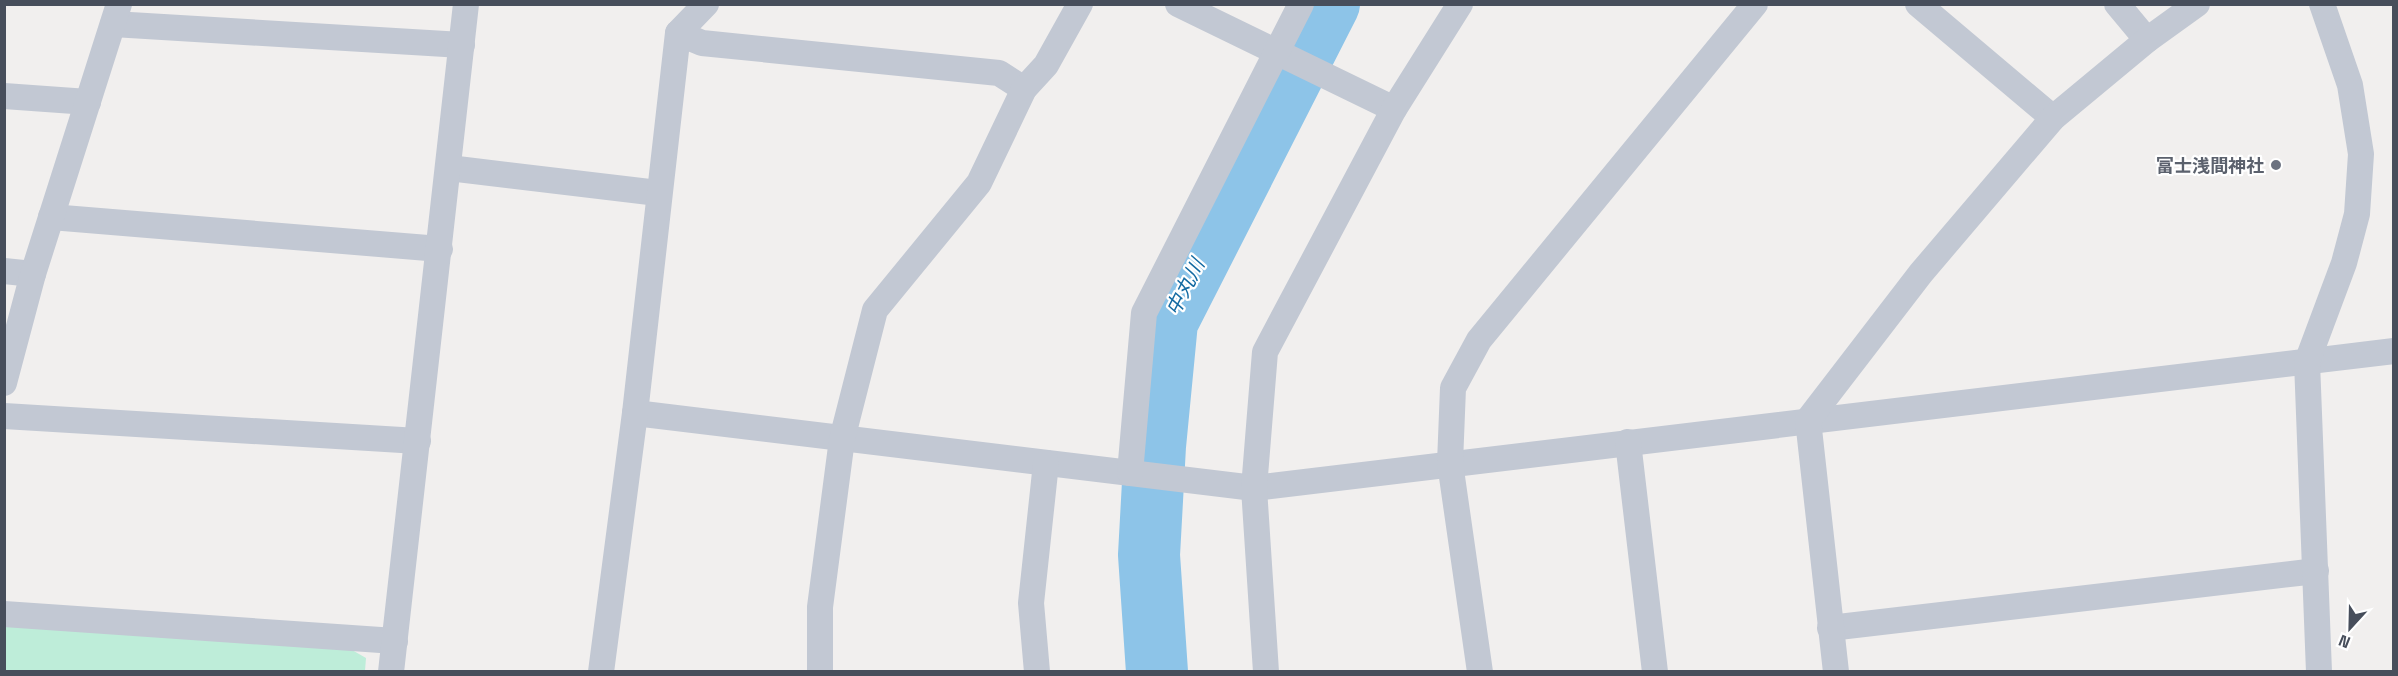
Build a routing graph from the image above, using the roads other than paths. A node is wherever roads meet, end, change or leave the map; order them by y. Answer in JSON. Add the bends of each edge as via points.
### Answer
{"nodes":[{"id":1,"x":466,"y":4,"type":"edge"},
{"id":2,"x":706,"y":4,"type":"edge"},
{"id":3,"x":1080,"y":4,"type":"edge"},
{"id":4,"x":1178,"y":4,"type":"edge"},
{"id":5,"x":1301,"y":4,"type":"edge"},
{"id":6,"x":1460,"y":4,"type":"edge"},
{"id":7,"x":1755,"y":4,"type":"edge"},
{"id":8,"x":1918,"y":4,"type":"edge"},
{"id":9,"x":2117,"y":4,"type":"edge"},
{"id":10,"x":2197,"y":4,"type":"edge"},
{"id":11,"x":2322,"y":4,"type":"edge"},
{"id":12,"x":116,"y":14,"type":"edge"},
{"id":13,"x":678,"y":33,"type":"junction"},
{"id":14,"x":2147,"y":40,"type":"junction"},
{"id":15,"x":462,"y":45,"type":"junction"},
{"id":16,"x":1276,"y":51,"type":"junction"},
{"id":17,"x":1024,"y":89,"type":"junction"},
{"id":18,"x":4,"y":96,"type":"edge"},
{"id":19,"x":88,"y":102,"type":"junction"},
{"id":20,"x":1394,"y":109,"type":"junction"},
{"id":21,"x":2053,"y":118,"type":"junction"},
{"id":22,"x":448,"y":168,"type":"junction"},
{"id":23,"x":658,"y":193,"type":"junction"},
{"id":24,"x":51,"y":217,"type":"junction"},
{"id":25,"x":440,"y":249,"type":"junction"},
{"id":26,"x":4,"y":271,"type":"edge"},
{"id":27,"x":33,"y":274,"type":"junction"},
{"id":28,"x":2394,"y":351,"type":"edge"},
{"id":29,"x":2307,"y":362,"type":"junction"},
{"id":30,"x":4,"y":382,"type":"edge"},
{"id":31,"x":635,"y":413,"type":"junction"},
{"id":32,"x":4,"y":416,"type":"edge"},
{"id":33,"x":1808,"y":420,"type":"junction"},
{"id":34,"x":842,"y":439,"type":"junction"},
{"id":35,"x":418,"y":441,"type":"junction"},
{"id":36,"x":1628,"y":442,"type":"junction"},
{"id":37,"x":1046,"y":463,"type":"junction"},
{"id":38,"x":1450,"y":463,"type":"junction"},
{"id":39,"x":1135,"y":473,"type":"junction"},
{"id":40,"x":1254,"y":488,"type":"junction"},
{"id":41,"x":2316,"y":571,"type":"junction"},
{"id":42,"x":4,"y":614,"type":"edge"},
{"id":43,"x":1830,"y":628,"type":"junction"},
{"id":44,"x":394,"y":641,"type":"junction"},
{"id":45,"x":391,"y":672,"type":"edge"},
{"id":46,"x":601,"y":672,"type":"edge"},
{"id":47,"x":820,"y":672,"type":"edge"},
{"id":48,"x":1037,"y":672,"type":"edge"},
{"id":49,"x":1266,"y":672,"type":"edge"},
{"id":50,"x":1480,"y":672,"type":"edge"},
{"id":51,"x":1655,"y":672,"type":"edge"},
{"id":52,"x":1836,"y":672,"type":"edge"},
{"id":53,"x":2319,"y":672,"type":"edge"}],
"edges":[{"from":1,"to":15,"type":"street"},
{"from":2,"to":13,"type":"street"},
{"from":3,"to":17,"type":"street","via":[[1046,65]]},
{"from":4,"to":16,"type":"street"},
{"from":5,"to":16,"type":"street"},
{"from":6,"to":20,"type":"street"},
{"from":7,"to":38,"type":"street","via":[[1479,340],[1453,388]]},
{"from":8,"to":21,"type":"street"},
{"from":9,"to":14,"type":"street"},
{"from":10,"to":14,"type":"street"},
{"from":11,"to":29,"type":"street","via":[[2350,85],[2361,154],[2357,214],[2344,264]]},
{"from":12,"to":15,"type":"street"},
{"from":12,"to":19,"type":"street"},
{"from":13,"to":17,"type":"street","via":[[702,43],[999,74]]},
{"from":13,"to":23,"type":"street"},
{"from":14,"to":21,"type":"street"},
{"from":15,"to":22,"type":"street"},
{"from":16,"to":20,"type":"street"},
{"from":16,"to":39,"type":"street","via":[[1144,313]]},
{"from":17,"to":34,"type":"street","via":[[979,183],[875,310]]},
{"from":18,"to":19,"type":"street"},
{"from":19,"to":24,"type":"street"},
{"from":20,"to":40,"type":"street","via":[[1265,351]]},
{"from":21,"to":33,"type":"street","via":[[1921,273]]},
{"from":22,"to":23,"type":"street"},
{"from":22,"to":25,"type":"street"},
{"from":23,"to":31,"type":"street"},
{"from":24,"to":25,"type":"street"},
{"from":24,"to":27,"type":"street"},
{"from":25,"to":35,"type":"street"},
{"from":26,"to":27,"type":"street"},
{"from":27,"to":30,"type":"street"},
{"from":28,"to":29,"type":"street"},
{"from":29,"to":33,"type":"street"},
{"from":29,"to":41,"type":"street"},
{"from":31,"to":34,"type":"street"},
{"from":31,"to":46,"type":"street"},
{"from":32,"to":35,"type":"street"},
{"from":33,"to":36,"type":"street"},
{"from":33,"to":43,"type":"street"},
{"from":34,"to":37,"type":"street"},
{"from":34,"to":47,"type":"street","via":[[820,608]]},
{"from":35,"to":44,"type":"street"},
{"from":36,"to":38,"type":"street"},
{"from":36,"to":51,"type":"street"},
{"from":37,"to":39,"type":"street"},
{"from":37,"to":48,"type":"street","via":[[1031,603]]},
{"from":38,"to":40,"type":"street"},
{"from":38,"to":50,"type":"street"},
{"from":39,"to":40,"type":"street"},
{"from":40,"to":49,"type":"street"},
{"from":41,"to":43,"type":"street"},
{"from":41,"to":53,"type":"street"},
{"from":42,"to":44,"type":"street"},
{"from":43,"to":52,"type":"street"},
{"from":44,"to":45,"type":"street"}]}
